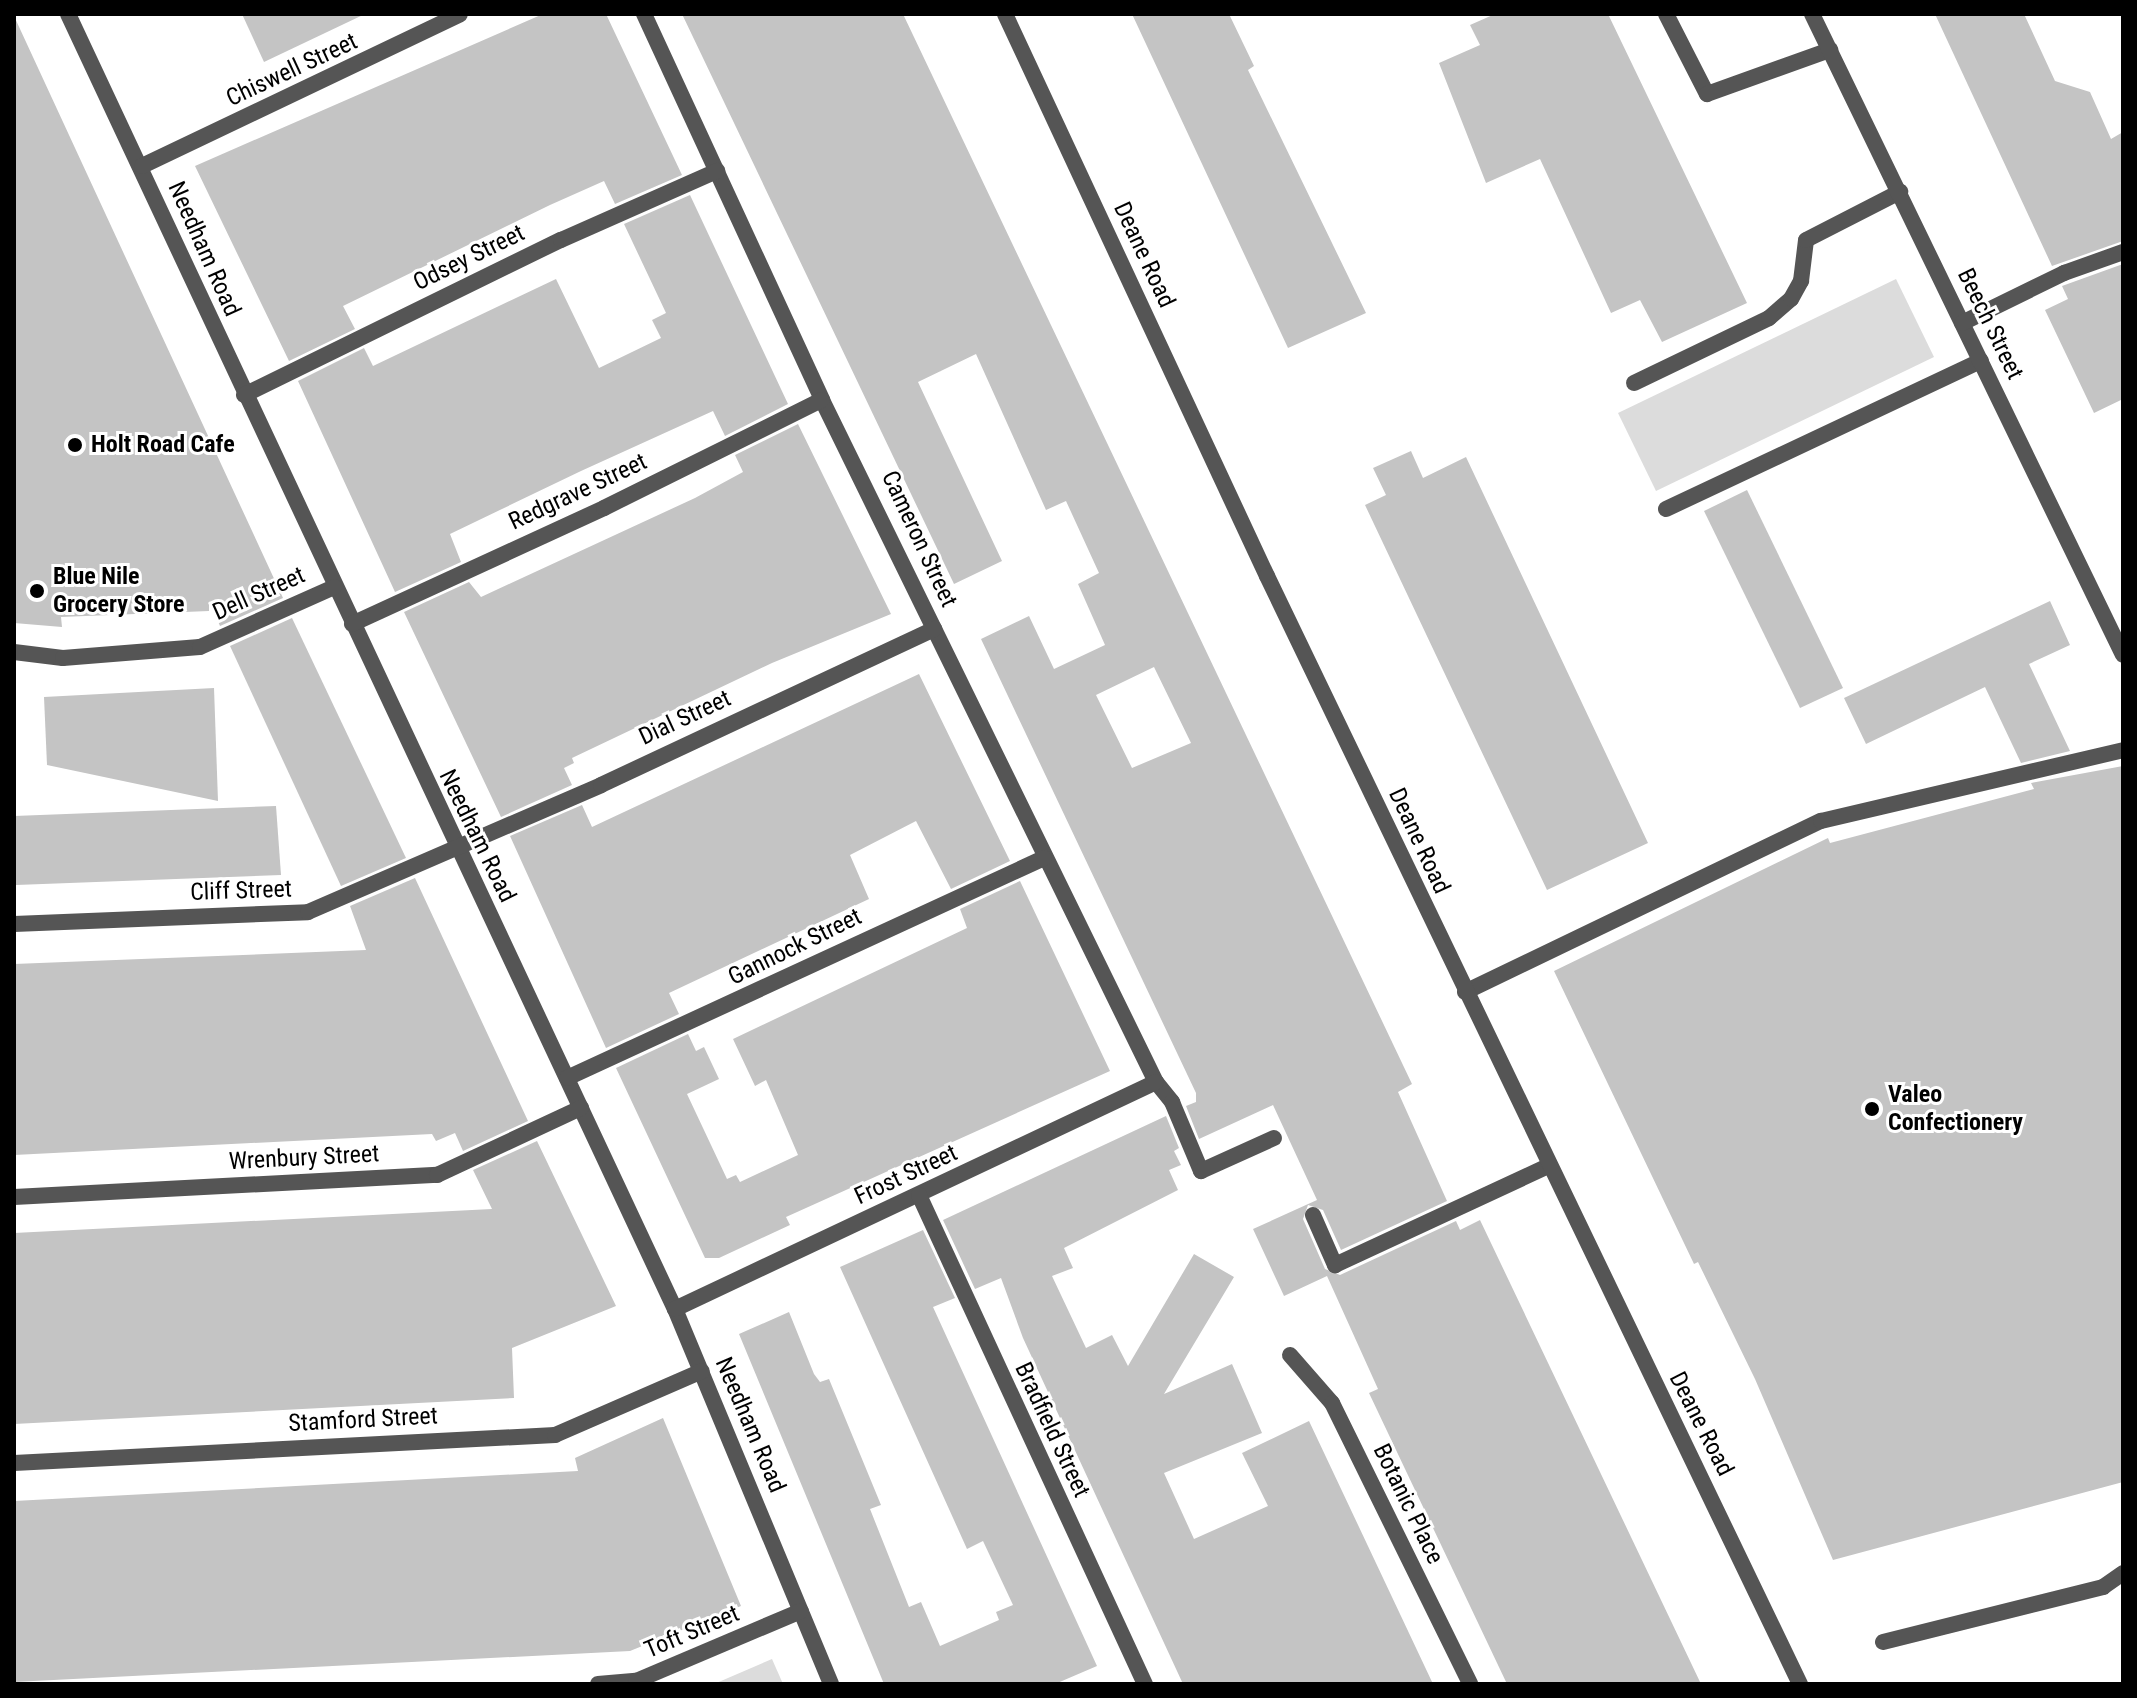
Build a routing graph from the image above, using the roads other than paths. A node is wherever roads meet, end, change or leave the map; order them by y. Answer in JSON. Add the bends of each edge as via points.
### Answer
{"nodes":[{"id":1,"x":68,"y":14,"type":"edge"},
{"id":2,"x":460,"y":14,"type":"edge"},
{"id":3,"x":644,"y":14,"type":"edge"},
{"id":4,"x":1005,"y":14,"type":"edge"},
{"id":5,"x":1666,"y":14,"type":"edge"},
{"id":6,"x":1812,"y":14,"type":"edge"},
{"id":7,"x":1830,"y":50,"type":"junction"},
{"id":8,"x":142,"y":166,"type":"junction"},
{"id":9,"x":717,"y":171,"type":"junction"},
{"id":10,"x":1900,"y":192,"type":"junction"},
{"id":11,"x":2123,"y":252,"type":"edge"},
{"id":12,"x":1962,"y":323,"type":"junction"},
{"id":13,"x":1981,"y":361,"type":"junction"},
{"id":14,"x":1634,"y":383,"type":"dead end"},
{"id":15,"x":244,"y":395,"type":"junction"},
{"id":16,"x":822,"y":400,"type":"junction"},
{"id":17,"x":1666,"y":509,"type":"dead end"},
{"id":18,"x":334,"y":587,"type":"junction"},
{"id":19,"x":352,"y":624,"type":"junction"},
{"id":20,"x":934,"y":629,"type":"junction"},
{"id":21,"x":14,"y":652,"type":"edge"},
{"id":22,"x":2123,"y":655,"type":"edge"},
{"id":23,"x":2123,"y":750,"type":"edge"},
{"id":24,"x":456,"y":847,"type":"junction"},
{"id":25,"x":1044,"y":858,"type":"junction"},
{"id":26,"x":14,"y":924,"type":"edge"},
{"id":27,"x":1465,"y":992,"type":"junction"},
{"id":28,"x":567,"y":1078,"type":"junction"},
{"id":29,"x":1156,"y":1082,"type":"junction"},
{"id":30,"x":581,"y":1108,"type":"junction"},
{"id":31,"x":1274,"y":1138,"type":"dead end"},
{"id":32,"x":1548,"y":1166,"type":"junction"},
{"id":33,"x":919,"y":1195,"type":"junction"},
{"id":34,"x":14,"y":1197,"type":"edge"},
{"id":35,"x":1313,"y":1215,"type":"dead end"},
{"id":36,"x":675,"y":1309,"type":"junction"},
{"id":37,"x":1290,"y":1355,"type":"dead end"},
{"id":38,"x":702,"y":1371,"type":"junction"},
{"id":39,"x":14,"y":1463,"type":"edge"},
{"id":40,"x":2123,"y":1573,"type":"edge"},
{"id":41,"x":801,"y":1611,"type":"junction"},
{"id":42,"x":1883,"y":1642,"type":"dead end"},
{"id":43,"x":598,"y":1684,"type":"edge"},
{"id":44,"x":831,"y":1684,"type":"edge"},
{"id":45,"x":1145,"y":1684,"type":"edge"},
{"id":46,"x":1470,"y":1684,"type":"edge"},
{"id":47,"x":1800,"y":1684,"type":"edge"}],
"edges":[{"from":1,"to":8,"type":"street","name":"Needham Road"},
{"from":2,"to":8,"type":"street","name":"Chiswell Street"},
{"from":3,"to":9,"type":"street","name":"Cameron Street"},
{"from":4,"to":27,"type":"street","name":"Deane Road"},
{"from":5,"to":7,"type":"street","via":[[1707,94]]},
{"from":6,"to":7,"type":"street","name":"Beech Street"},
{"from":7,"to":10,"type":"street","name":"Beech Street"},
{"from":8,"to":15,"type":"street","name":"Needham Road"},
{"from":9,"to":15,"type":"street","name":"Odsey Street","via":[[561,240]]},
{"from":9,"to":16,"type":"street","name":"Cameron Street"},
{"from":10,"to":12,"type":"street","name":"Beech Street"},
{"from":10,"to":14,"type":"street","via":[[1806,240],[1801,281],[1791,299],[1769,318]]},
{"from":11,"to":12,"type":"street","via":[[2064,273]]},
{"from":12,"to":13,"type":"street","name":"Beech Street"},
{"from":13,"to":17,"type":"street"},
{"from":13,"to":22,"type":"street","name":"Beech Street"},
{"from":15,"to":18,"type":"street","name":"Needham Road"},
{"from":16,"to":19,"type":"street","name":"Redgrave Street"},
{"from":16,"to":20,"type":"street","name":"Cameron Street"},
{"from":18,"to":19,"type":"street","name":"Needham Road"},
{"from":18,"to":21,"type":"street","name":"Dell Street","via":[[200,647],[63,658]]},
{"from":19,"to":24,"type":"street","name":"Needham Road"},
{"from":20,"to":24,"type":"street","name":"Dial Street"},
{"from":20,"to":25,"type":"street","name":"Cameron Street"},
{"from":23,"to":27,"type":"street","via":[[1821,821]]},
{"from":24,"to":26,"type":"street","name":"Cliff Street","via":[[308,912]]},
{"from":24,"to":28,"type":"street","name":"Needham Road"},
{"from":25,"to":28,"type":"street","name":"Gannock Street"},
{"from":25,"to":29,"type":"street","name":"Cameron Street"},
{"from":27,"to":32,"type":"street","name":"Deane Road"},
{"from":28,"to":30,"type":"street","name":"Needham Road"},
{"from":29,"to":31,"type":"street","name":"Cameron Street","via":[[1172,1102],[1201,1171]]},
{"from":29,"to":33,"type":"street","name":"Frost Street"},
{"from":30,"to":34,"type":"street","name":"Wrenbury Street","via":[[437,1175]]},
{"from":30,"to":36,"type":"street","name":"Needham Road"},
{"from":32,"to":35,"type":"street","via":[[1335,1265]]},
{"from":32,"to":47,"type":"street","name":"Deane Road"},
{"from":33,"to":36,"type":"street","name":"Frost Street"},
{"from":33,"to":45,"type":"street","name":"Bradfield Street"},
{"from":36,"to":38,"type":"street","name":"Needham Road"},
{"from":37,"to":46,"type":"street","name":"Botanic Place","via":[[1332,1403]]},
{"from":38,"to":39,"type":"street","name":"Stamford Street","via":[[555,1435]]},
{"from":38,"to":41,"type":"street","name":"Needham Road"},
{"from":40,"to":42,"type":"street","via":[[2103,1587]]},
{"from":41,"to":43,"type":"street","name":"Toft Street","via":[[636,1681]]},
{"from":41,"to":44,"type":"street","name":"Needham Road"}]}
